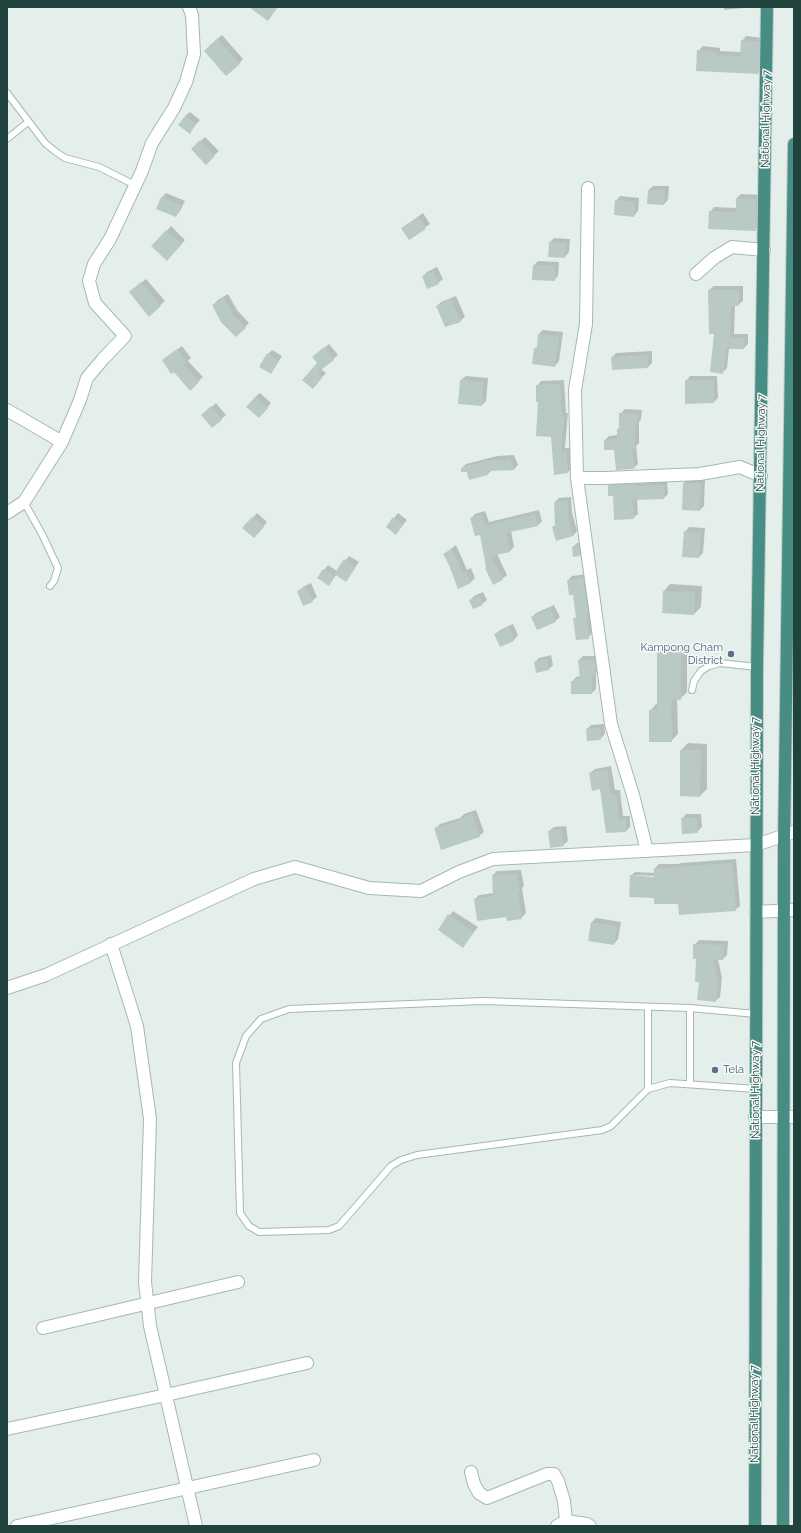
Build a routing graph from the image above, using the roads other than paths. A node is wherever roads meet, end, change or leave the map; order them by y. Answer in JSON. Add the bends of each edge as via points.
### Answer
{"nodes":[{"id":1,"x":189,"y":7,"type":"edge"},
{"id":2,"x":767,"y":7,"type":"edge"},
{"id":3,"x":7,"y":93,"type":"edge"},
{"id":4,"x":28,"y":122,"type":"junction"},
{"id":5,"x":7,"y":139,"type":"edge"},
{"id":6,"x":794,"y":144,"type":"edge"},
{"id":7,"x":135,"y":185,"type":"junction"},
{"id":8,"x":588,"y":188,"type":"dead end"},
{"id":9,"x":764,"y":250,"type":"junction"},
{"id":10,"x":696,"y":274,"type":"dead end"},
{"id":11,"x":7,"y":410,"type":"edge"},
{"id":12,"x":62,"y":442,"type":"junction"},
{"id":13,"x":761,"y":476,"type":"junction"},
{"id":14,"x":577,"y":478,"type":"junction"},
{"id":15,"x":24,"y":502,"type":"junction"},
{"id":16,"x":7,"y":513,"type":"edge"},
{"id":17,"x":50,"y":586,"type":"dead end"},
{"id":18,"x":757,"y":667,"type":"junction"},
{"id":19,"x":692,"y":690,"type":"dead end"},
{"id":20,"x":794,"y":832,"type":"edge"},
{"id":21,"x":756,"y":845,"type":"junction"},
{"id":22,"x":647,"y":851,"type":"junction"},
{"id":23,"x":794,"y":910,"type":"edge"},
{"id":24,"x":756,"y":912,"type":"junction"},
{"id":25,"x":111,"y":944,"type":"junction"},
{"id":26,"x":7,"y":988,"type":"edge"},
{"id":27,"x":648,"y":1008,"type":"junction"},
{"id":28,"x":690,"y":1008,"type":"junction"},
{"id":29,"x":756,"y":1014,"type":"junction"},
{"id":30,"x":690,"y":1084,"type":"junction"},
{"id":31,"x":648,"y":1089,"type":"junction"},
{"id":32,"x":756,"y":1089,"type":"junction"},
{"id":33,"x":755,"y":1117,"type":"junction"},
{"id":34,"x":794,"y":1117,"type":"edge"},
{"id":35,"x":238,"y":1282,"type":"dead end"},
{"id":36,"x":147,"y":1304,"type":"junction"},
{"id":37,"x":43,"y":1328,"type":"dead end"},
{"id":38,"x":307,"y":1363,"type":"dead end"},
{"id":39,"x":166,"y":1396,"type":"junction"},
{"id":40,"x":7,"y":1429,"type":"edge"},
{"id":41,"x":314,"y":1460,"type":"dead end"},
{"id":42,"x":471,"y":1472,"type":"dead end"},
{"id":43,"x":187,"y":1488,"type":"junction"},
{"id":44,"x":562,"y":1523,"type":"edge"},
{"id":45,"x":17,"y":1526,"type":"edge"},
{"id":46,"x":196,"y":1526,"type":"edge"},
{"id":47,"x":590,"y":1526,"type":"edge"},
{"id":48,"x":755,"y":1526,"type":"edge"},
{"id":49,"x":783,"y":1526,"type":"edge"}],
"edges":[{"from":1,"to":7,"type":"street","via":[[192,16],[194,54],[186,82],[174,108],[152,143]]},
{"from":2,"to":9,"type":"highway","name":"National Highway 7"},
{"from":3,"to":4,"type":"lane"},
{"from":4,"to":5,"type":"lane"},
{"from":4,"to":7,"type":"lane","via":[[45,143],[65,158],[99,167]]},
{"from":6,"to":49,"type":"highway","via":[[784,850]]},
{"from":7,"to":12,"type":"street","via":[[110,239],[94,264],[89,281],[95,303],[125,336],[87,378]]},
{"from":8,"to":14,"type":"street","via":[[586,324],[575,390]]},
{"from":9,"to":10,"type":"street","via":[[732,247]]},
{"from":9,"to":13,"type":"highway","name":"National Highway 7"},
{"from":11,"to":12,"type":"street"},
{"from":12,"to":15,"type":"street"},
{"from":13,"to":14,"type":"street","via":[[740,467],[700,474]]},
{"from":13,"to":18,"type":"highway","name":"National Highway 7"},
{"from":14,"to":22,"type":"street","via":[[611,724]]},
{"from":15,"to":16,"type":"street"},
{"from":15,"to":17,"type":"lane","via":[[58,568]]},
{"from":18,"to":19,"type":"lane","via":[[720,663],[709,666],[694,681]]},
{"from":18,"to":21,"type":"highway","name":"National Highway 7"},
{"from":20,"to":21,"type":"street"},
{"from":21,"to":22,"type":"street"},
{"from":21,"to":24,"type":"highway","name":"National Highway 7"},
{"from":22,"to":25,"type":"street","via":[[493,859],[458,872],[421,891],[369,888],[295,867],[254,879]]},
{"from":23,"to":24,"type":"street"},
{"from":24,"to":29,"type":"highway","name":"National Highway 7"},
{"from":25,"to":26,"type":"street","via":[[46,975]]},
{"from":25,"to":36,"type":"street","via":[[137,1026],[150,1119],[145,1282]]},
{"from":27,"to":28,"type":"lane"},
{"from":27,"to":31,"type":"lane"},
{"from":27,"to":31,"type":"lane","via":[[484,1001],[289,1009],[262,1020],[246,1036],[236,1063],[240,1213],[249,1226],[259,1232],[330,1230],[339,1226],[391,1166],[402,1160],[417,1155],[602,1130],[611,1126]]},
{"from":28,"to":29,"type":"lane"},
{"from":28,"to":30,"type":"lane"},
{"from":29,"to":32,"type":"highway","name":"National Highway 7"},
{"from":30,"to":31,"type":"lane","via":[[670,1083]]},
{"from":30,"to":32,"type":"lane"},
{"from":32,"to":33,"type":"highway","name":"National Highway 7"},
{"from":33,"to":34,"type":"street"},
{"from":33,"to":48,"type":"highway","name":"National Highway 7"},
{"from":35,"to":36,"type":"street"},
{"from":36,"to":37,"type":"street"},
{"from":36,"to":39,"type":"street"},
{"from":38,"to":39,"type":"street"},
{"from":39,"to":40,"type":"street"},
{"from":39,"to":43,"type":"street"},
{"from":41,"to":43,"type":"street"},
{"from":42,"to":44,"type":"street","via":[[479,1493],[487,1498],[547,1474],[554,1474],[564,1501]]},
{"from":43,"to":45,"type":"street"},
{"from":43,"to":46,"type":"street"},
{"from":44,"to":47,"type":"street"}]}
